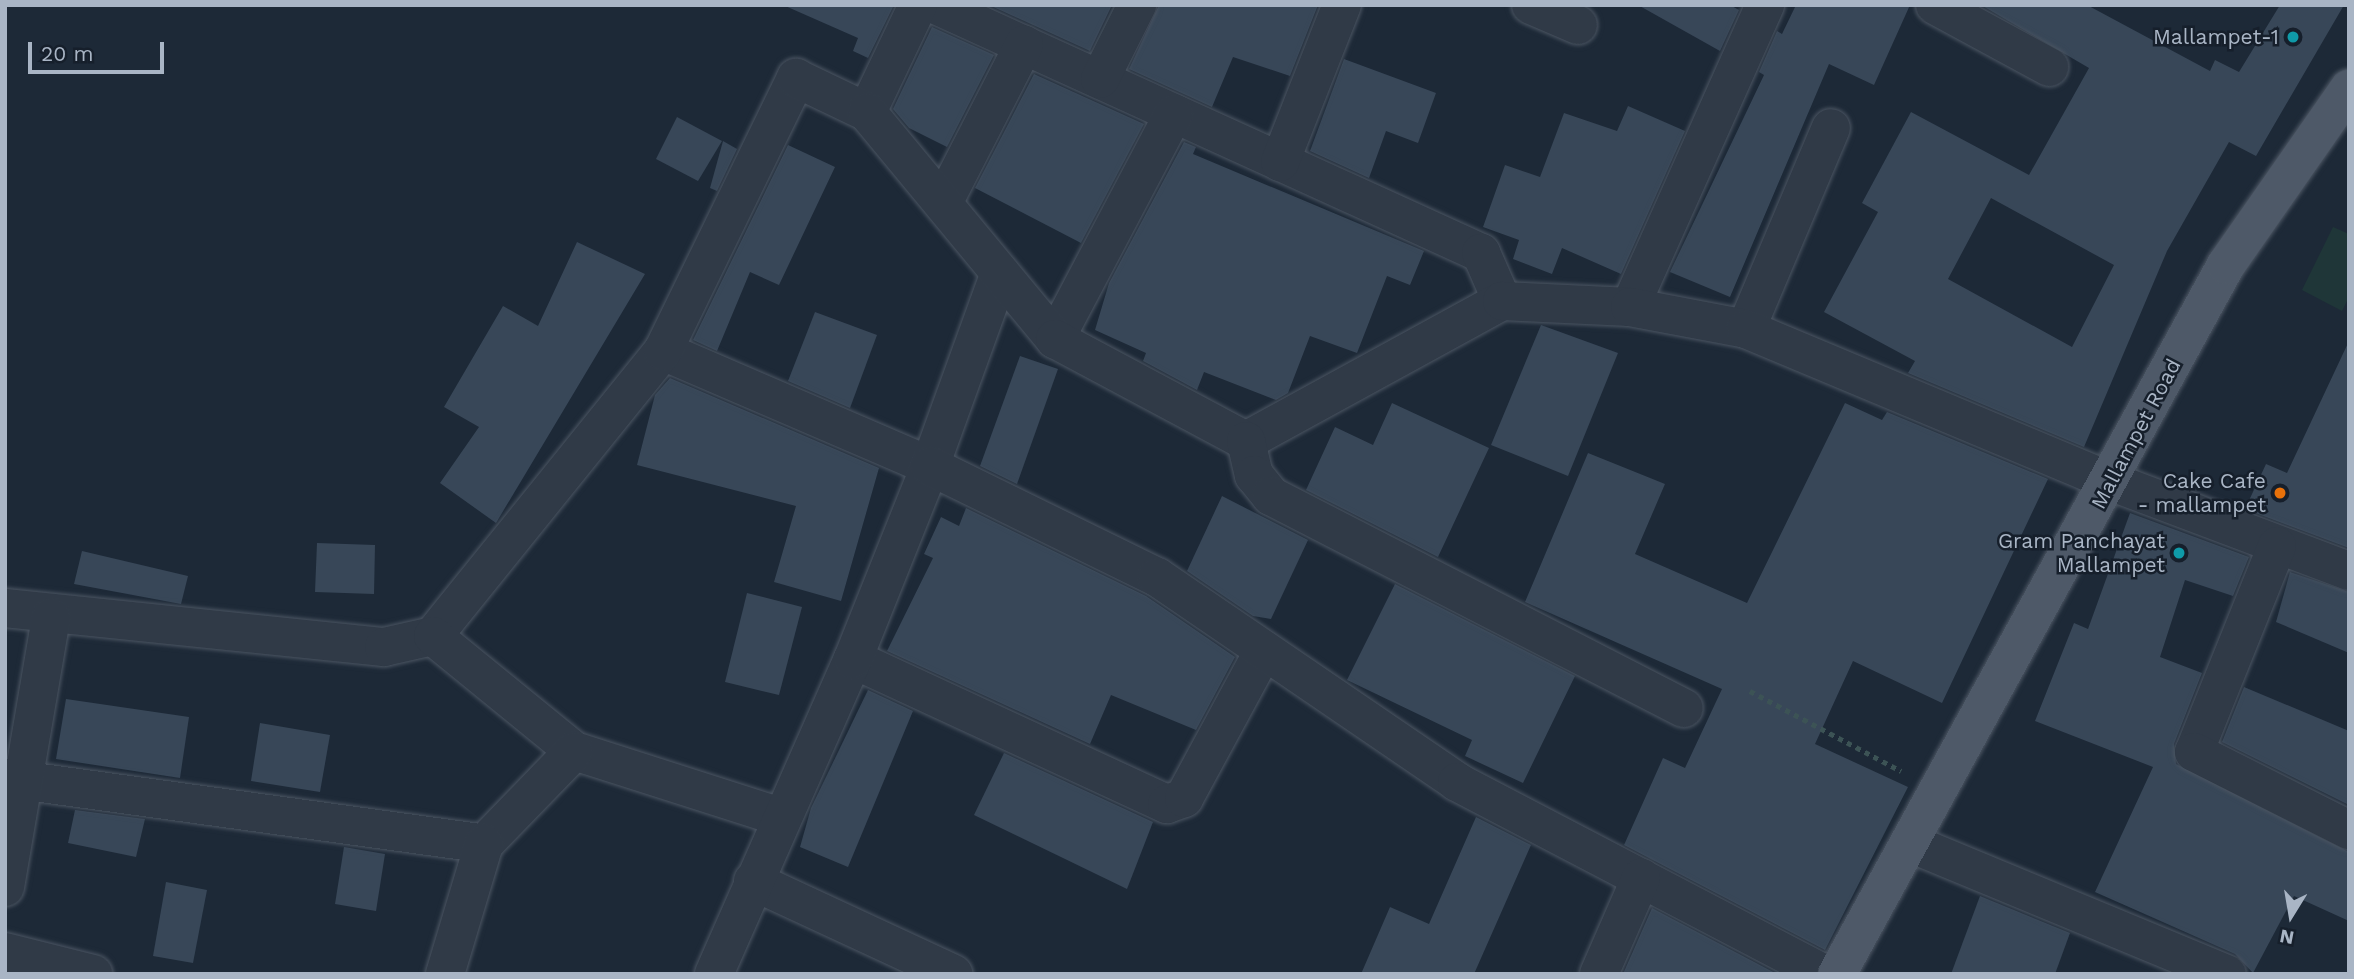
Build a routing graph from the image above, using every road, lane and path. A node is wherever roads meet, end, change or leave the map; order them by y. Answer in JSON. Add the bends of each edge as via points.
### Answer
{"nodes":[{"id":1,"x":918,"y":5,"type":"edge"},
{"id":2,"x":936,"y":5,"type":"edge"},
{"id":3,"x":1137,"y":5,"type":"edge"},
{"id":4,"x":1342,"y":5,"type":"edge"},
{"id":5,"x":1531,"y":5,"type":"edge"},
{"id":6,"x":1765,"y":5,"type":"edge"},
{"id":7,"x":1935,"y":5,"type":"edge"},
{"id":8,"x":1578,"y":25,"type":"dead end"},
{"id":9,"x":1024,"y":45,"type":"junction"},
{"id":10,"x":2049,"y":67,"type":"dead end"},
{"id":11,"x":1100,"y":79,"type":"junction"},
{"id":12,"x":2349,"y":89,"type":"edge"},
{"id":13,"x":867,"y":112,"type":"junction"},
{"id":14,"x":1174,"y":113,"type":"junction"},
{"id":15,"x":1831,"y":128,"type":"dead end"},
{"id":16,"x":1280,"y":162,"type":"junction"},
{"id":17,"x":943,"y":203,"type":"junction"},
{"id":18,"x":1000,"y":273,"type":"junction"},
{"id":19,"x":1502,"y":301,"type":"junction"},
{"id":20,"x":1630,"y":307,"type":"junction"},
{"id":21,"x":1746,"y":329,"type":"junction"},
{"id":22,"x":1055,"y":339,"type":"junction"},
{"id":23,"x":663,"y":351,"type":"junction"},
{"id":24,"x":1246,"y":441,"type":"junction"},
{"id":25,"x":930,"y":466,"type":"junction"},
{"id":26,"x":2112,"y":482,"type":"junction"},
{"id":27,"x":2277,"y":546,"type":"junction"},
{"id":28,"x":2349,"y":571,"type":"edge"},
{"id":29,"x":5,"y":608,"type":"edge"},
{"id":30,"x":51,"y":617,"type":"junction"},
{"id":31,"x":433,"y":636,"type":"junction"},
{"id":32,"x":1264,"y":650,"type":"junction"},
{"id":33,"x":853,"y":659,"type":"junction"},
{"id":34,"x":1750,"y":691,"type":"dead end"},
{"id":35,"x":1684,"y":708,"type":"dead end"},
{"id":36,"x":574,"y":751,"type":"junction"},
{"id":37,"x":15,"y":780,"type":"edge"},
{"id":38,"x":1939,"y":791,"type":"junction"},
{"id":39,"x":780,"y":817,"type":"junction"},
{"id":40,"x":2349,"y":830,"type":"edge"},
{"id":41,"x":1910,"y":843,"type":"junction"},
{"id":42,"x":484,"y":844,"type":"junction"},
{"id":43,"x":1641,"y":878,"type":"junction"},
{"id":44,"x":753,"y":881,"type":"junction"},
{"id":45,"x":5,"y":887,"type":"edge"},
{"id":46,"x":5,"y":952,"type":"edge"},
{"id":47,"x":93,"y":974,"type":"edge"},
{"id":48,"x":445,"y":974,"type":"edge"},
{"id":49,"x":714,"y":974,"type":"edge"},
{"id":50,"x":953,"y":974,"type":"edge"},
{"id":51,"x":1599,"y":974,"type":"edge"},
{"id":52,"x":1825,"y":974,"type":"edge"},
{"id":53,"x":1837,"y":974,"type":"edge"},
{"id":54,"x":2227,"y":974,"type":"edge"}],
"edges":[{"from":1,"to":13,"type":"street"},
{"from":2,"to":9,"type":"street"},
{"from":3,"to":11,"type":"street"},
{"from":4,"to":16,"type":"street"},
{"from":5,"to":8,"type":"street"},
{"from":6,"to":20,"type":"street"},
{"from":7,"to":10,"type":"street"},
{"from":9,"to":11,"type":"street"},
{"from":9,"to":17,"type":"street"},
{"from":11,"to":14,"type":"street"},
{"from":12,"to":26,"type":"main road","name":"Mallampet Road","via":[[2226,265]]},
{"from":13,"to":17,"type":"street"},
{"from":13,"to":23,"type":"street","via":[[796,78]]},
{"from":14,"to":16,"type":"street"},
{"from":14,"to":22,"type":"street"},
{"from":15,"to":21,"type":"street"},
{"from":16,"to":19,"type":"street","via":[[1481,253]]},
{"from":17,"to":18,"type":"street"},
{"from":18,"to":22,"type":"street"},
{"from":18,"to":25,"type":"street"},
{"from":19,"to":20,"type":"street"},
{"from":19,"to":24,"type":"street"},
{"from":20,"to":21,"type":"street"},
{"from":21,"to":26,"type":"street"},
{"from":22,"to":24,"type":"street"},
{"from":23,"to":25,"type":"street"},
{"from":23,"to":31,"type":"street"},
{"from":24,"to":35,"type":"street","via":[[1254,475],[1271,496]]},
{"from":25,"to":32,"type":"street","via":[[1157,577]]},
{"from":25,"to":33,"type":"street"},
{"from":26,"to":27,"type":"street"},
{"from":26,"to":38,"type":"main road","name":"Mallampet Road"},
{"from":27,"to":28,"type":"street"},
{"from":27,"to":40,"type":"street","via":[[2194,752]]},
{"from":29,"to":30,"type":"street"},
{"from":30,"to":31,"type":"street","via":[[384,647]]},
{"from":30,"to":37,"type":"street"},
{"from":31,"to":36,"type":"street"},
{"from":32,"to":33,"type":"street","via":[[1184,798],[1167,804]]},
{"from":32,"to":43,"type":"street","via":[[1457,782]]},
{"from":33,"to":39,"type":"street"},
{"from":34,"to":38,"type":"path"},
{"from":36,"to":39,"type":"street"},
{"from":36,"to":42,"type":"street"},
{"from":37,"to":42,"type":"street"},
{"from":37,"to":45,"type":"street"},
{"from":38,"to":41,"type":"main road","name":"Mallampet Road"},
{"from":39,"to":44,"type":"street"},
{"from":41,"to":53,"type":"main road","name":"Mallampet Road"},
{"from":41,"to":54,"type":"street"},
{"from":42,"to":48,"type":"street"},
{"from":43,"to":51,"type":"street"},
{"from":43,"to":52,"type":"street"},
{"from":44,"to":49,"type":"street"},
{"from":44,"to":50,"type":"street"},
{"from":46,"to":47,"type":"street"}]}
